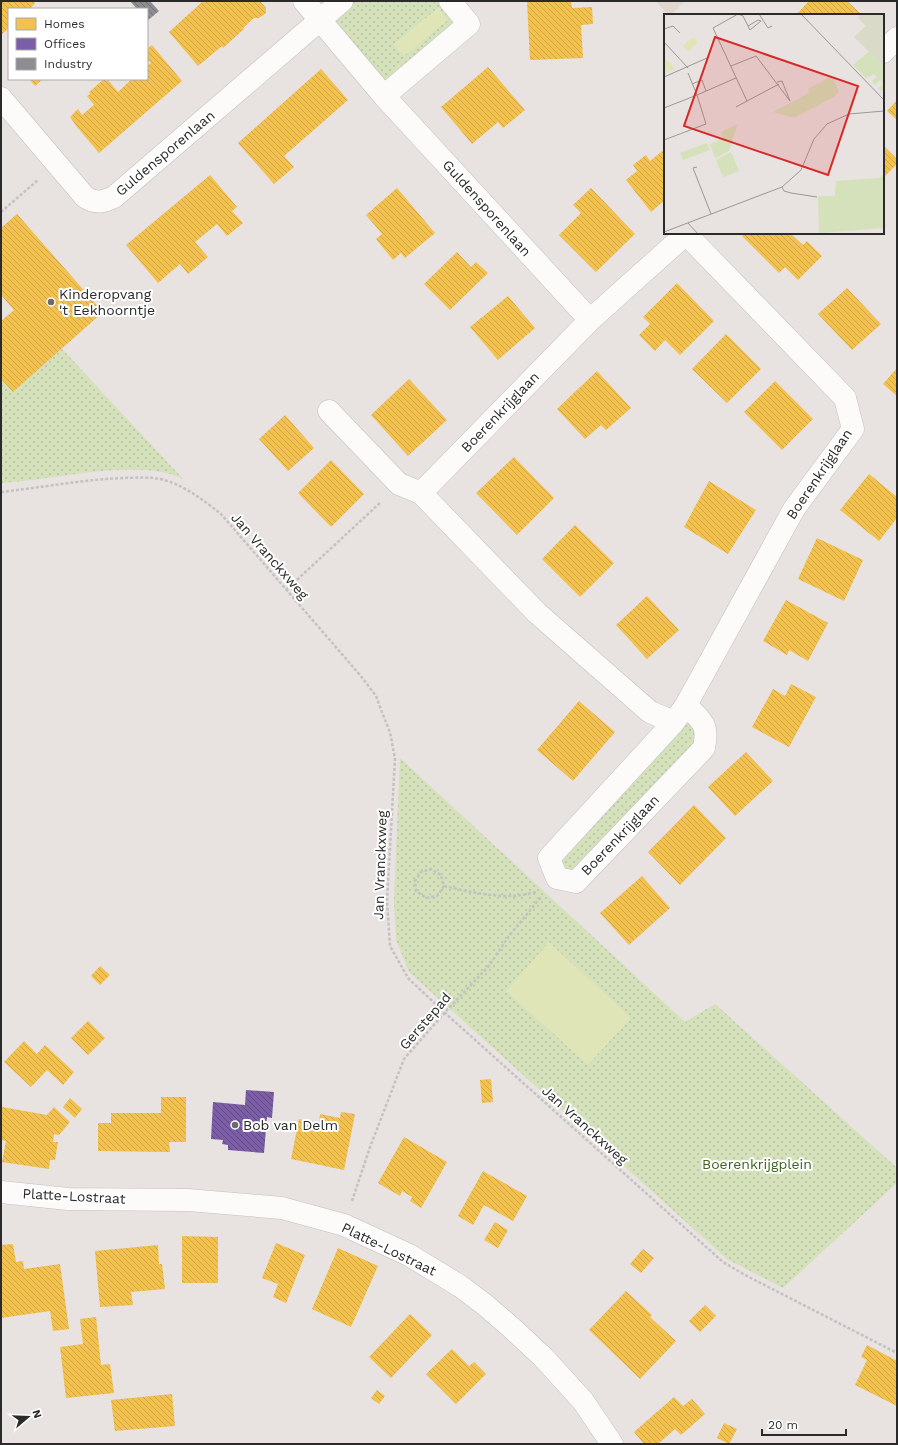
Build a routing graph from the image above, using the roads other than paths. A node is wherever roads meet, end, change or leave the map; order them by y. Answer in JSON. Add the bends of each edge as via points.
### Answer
{"nodes":[{"id":1,"x":304,"y":1,"type":"edge"},
{"id":2,"x":342,"y":1,"type":"edge"},
{"id":3,"x":450,"y":1,"type":"edge"},
{"id":4,"x":320,"y":20,"type":"junction"},
{"id":5,"x":897,"y":38,"type":"edge"},
{"id":6,"x":884,"y":51,"type":"edge"},
{"id":7,"x":384,"y":96,"type":"junction"},
{"id":8,"x":1,"y":98,"type":"edge"},
{"id":9,"x":686,"y":234,"type":"edge"},
{"id":10,"x":688,"y":234,"type":"edge"},
{"id":11,"x":590,"y":320,"type":"junction"},
{"id":12,"x":329,"y":411,"type":"dead end"},
{"id":13,"x":421,"y":493,"type":"junction"},
{"id":14,"x":650,"y":712,"type":"junction"},
{"id":15,"x":680,"y":714,"type":"junction"},
{"id":16,"x":659,"y":739,"type":"junction"},
{"id":17,"x":1,"y":1192,"type":"edge"},
{"id":18,"x":612,"y":1444,"type":"edge"}],
"edges":[{"from":1,"to":4,"type":"street","name":"Guldensporenlaan"},
{"from":2,"to":4,"type":"street","name":"Guldensporenlaan"},
{"from":3,"to":7,"type":"street","via":[[469,24]]},
{"from":4,"to":7,"type":"street","name":"Guldensporenlaan"},
{"from":4,"to":8,"type":"street","name":"Guldensporenlaan","via":[[114,197],[97,202],[85,198]]},
{"from":5,"to":6,"type":"street"},
{"from":7,"to":11,"type":"street","name":"Guldensporenlaan"},
{"from":9,"to":11,"type":"street","name":"Boerenkrijglaan"},
{"from":10,"to":15,"type":"street","name":"Boerenkrijglaan","via":[[845,398],[853,429],[794,509]]},
{"from":11,"to":13,"type":"street","name":"Boerenkrijglaan"},
{"from":12,"to":13,"type":"street","name":"Boerenkrijglaan","via":[[399,484]]},
{"from":13,"to":14,"type":"street","name":"Boerenkrijglaan","via":[[537,613]]},
{"from":14,"to":15,"type":"street","name":"Boerenkrijglaan"},
{"from":14,"to":16,"type":"street"},
{"from":15,"to":16,"type":"street","name":"Boerenkrijglaan"},
{"from":15,"to":16,"type":"street","name":"Boerenkrijglaan","via":[[704,724],[707,735],[704,748],[576,882],[553,883],[549,858]]},
{"from":17,"to":18,"type":"street","name":"Platte-Lostraat","via":[[68,1199],[188,1200],[282,1208],[344,1226],[378,1240],[460,1286],[514,1330],[543,1357],[583,1402]]}]}
